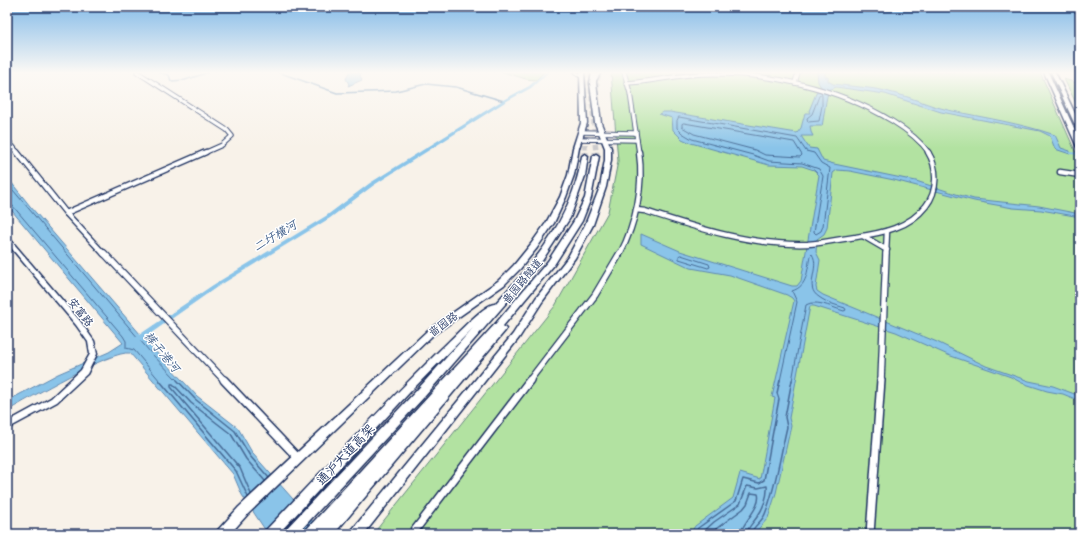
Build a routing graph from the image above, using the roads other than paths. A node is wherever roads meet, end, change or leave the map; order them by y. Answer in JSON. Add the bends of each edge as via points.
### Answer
{"nodes":[{"id":1,"x":176,"y":97,"type":"edge"},
{"id":2,"x":583,"y":97,"type":"edge"},
{"id":3,"x":595,"y":97,"type":"tunnel mouth"},
{"id":4,"x":630,"y":97,"type":"edge"},
{"id":5,"x":844,"y":97,"type":"edge"},
{"id":6,"x":1057,"y":97,"type":"edge"},
{"id":7,"x":1066,"y":97,"type":"edge"},
{"id":8,"x":1068,"y":122,"type":"junction"},
{"id":9,"x":1079,"y":123,"type":"edge"},
{"id":10,"x":1080,"y":129,"type":"edge"},
{"id":11,"x":636,"y":133,"type":"junction"},
{"id":12,"x":581,"y":135,"type":"junction"},
{"id":13,"x":603,"y":136,"type":"junction"},
{"id":14,"x":7,"y":139,"type":"edge"},
{"id":15,"x":637,"y":140,"type":"junction"},
{"id":16,"x":1080,"y":147,"type":"edge"},
{"id":17,"x":585,"y":156,"type":"tunnel mouth"},
{"id":18,"x":596,"y":156,"type":"tunnel mouth"},
{"id":19,"x":1060,"y":172,"type":"dead end"},
{"id":20,"x":1080,"y":176,"type":"edge"},
{"id":21,"x":636,"y":210,"type":"junction"},
{"id":22,"x":66,"y":213,"type":"junction"},
{"id":23,"x":887,"y":231,"type":"junction"},
{"id":24,"x":863,"y":236,"type":"junction"},
{"id":25,"x":7,"y":239,"type":"edge"},
{"id":26,"x":887,"y":250,"type":"junction"},
{"id":27,"x":534,"y":284,"type":"junction"},
{"id":28,"x":514,"y":289,"type":"junction"},
{"id":29,"x":421,"y":393,"type":"joint"},
{"id":30,"x":7,"y":426,"type":"edge"},
{"id":31,"x":298,"y":458,"type":"junction"},
{"id":32,"x":325,"y":529,"type":"edge"},
{"id":33,"x":222,"y":534,"type":"edge"},
{"id":34,"x":270,"y":534,"type":"edge"},
{"id":35,"x":290,"y":534,"type":"edge"},
{"id":36,"x":310,"y":534,"type":"edge"},
{"id":37,"x":356,"y":534,"type":"edge"},
{"id":38,"x":412,"y":534,"type":"edge"},
{"id":39,"x":870,"y":534,"type":"edge"}],
"edges":[{"from":1,"to":22,"type":"street","via":[[227,130],[232,136],[222,145]]},
{"from":2,"to":12,"type":"main road","name":"啬园路","via":[[584,123]]},
{"from":3,"to":13,"type":"main road"},
{"from":4,"to":11,"type":"street"},
{"from":5,"to":23,"type":"street","via":[[878,113],[917,141],[932,159],[936,186],[925,208],[914,218]]},
{"from":6,"to":8,"type":"main road"},
{"from":7,"to":9,"type":"main road"},
{"from":8,"to":9,"type":"street"},
{"from":8,"to":16,"type":"main road"},
{"from":9,"to":10,"type":"main road"},
{"from":11,"to":13,"type":"street"},
{"from":11,"to":15,"type":"street"},
{"from":12,"to":13,"type":"street"},
{"from":12,"to":13,"type":"street"},
{"from":12,"to":31,"type":"main road","name":"啬园路","via":[[563,197],[550,223],[517,267],[485,296],[430,332]]},
{"from":13,"to":15,"type":"street"},
{"from":13,"to":37,"type":"main road","via":[[608,148],[608,160],[603,187],[589,225],[571,258],[516,336]]},
{"from":14,"to":22,"type":"street"},
{"from":15,"to":21,"type":"street","via":[[641,177]]},
{"from":17,"to":28,"type":"main road","name":"啬园路隧道","via":[[582,176],[566,218],[537,262]]},
{"from":18,"to":27,"type":"main road","name":"啬园路隧道","via":[[588,198],[578,221],[566,242]]},
{"from":19,"to":20,"type":"street"},
{"from":21,"to":24,"type":"street","via":[[728,236],[766,242],[805,244]]},
{"from":21,"to":38,"type":"street","via":[[623,248],[602,285]]},
{"from":22,"to":31,"type":"street"},
{"from":23,"to":24,"type":"street"},
{"from":23,"to":26,"type":"street"},
{"from":24,"to":26,"type":"street"},
{"from":25,"to":30,"type":"street","name":"安富路","via":[[78,323],[91,341],[94,354],[84,372],[54,400]]},
{"from":26,"to":39,"type":"street"},
{"from":27,"to":32,"type":"main road","name":"啬园路隧道","via":[[432,400]]},
{"from":27,"to":32,"type":"main road","via":[[500,332],[402,448]]},
{"from":28,"to":29,"type":"main road","name":"啬园路隧道"},
{"from":28,"to":34,"type":"main road","via":[[471,325],[406,389]]},
{"from":29,"to":35,"type":"main road","name":"通沪大道高架"},
{"from":31,"to":33,"type":"main road","name":"啬园路"},
{"from":32,"to":36,"type":"main road"}]}
